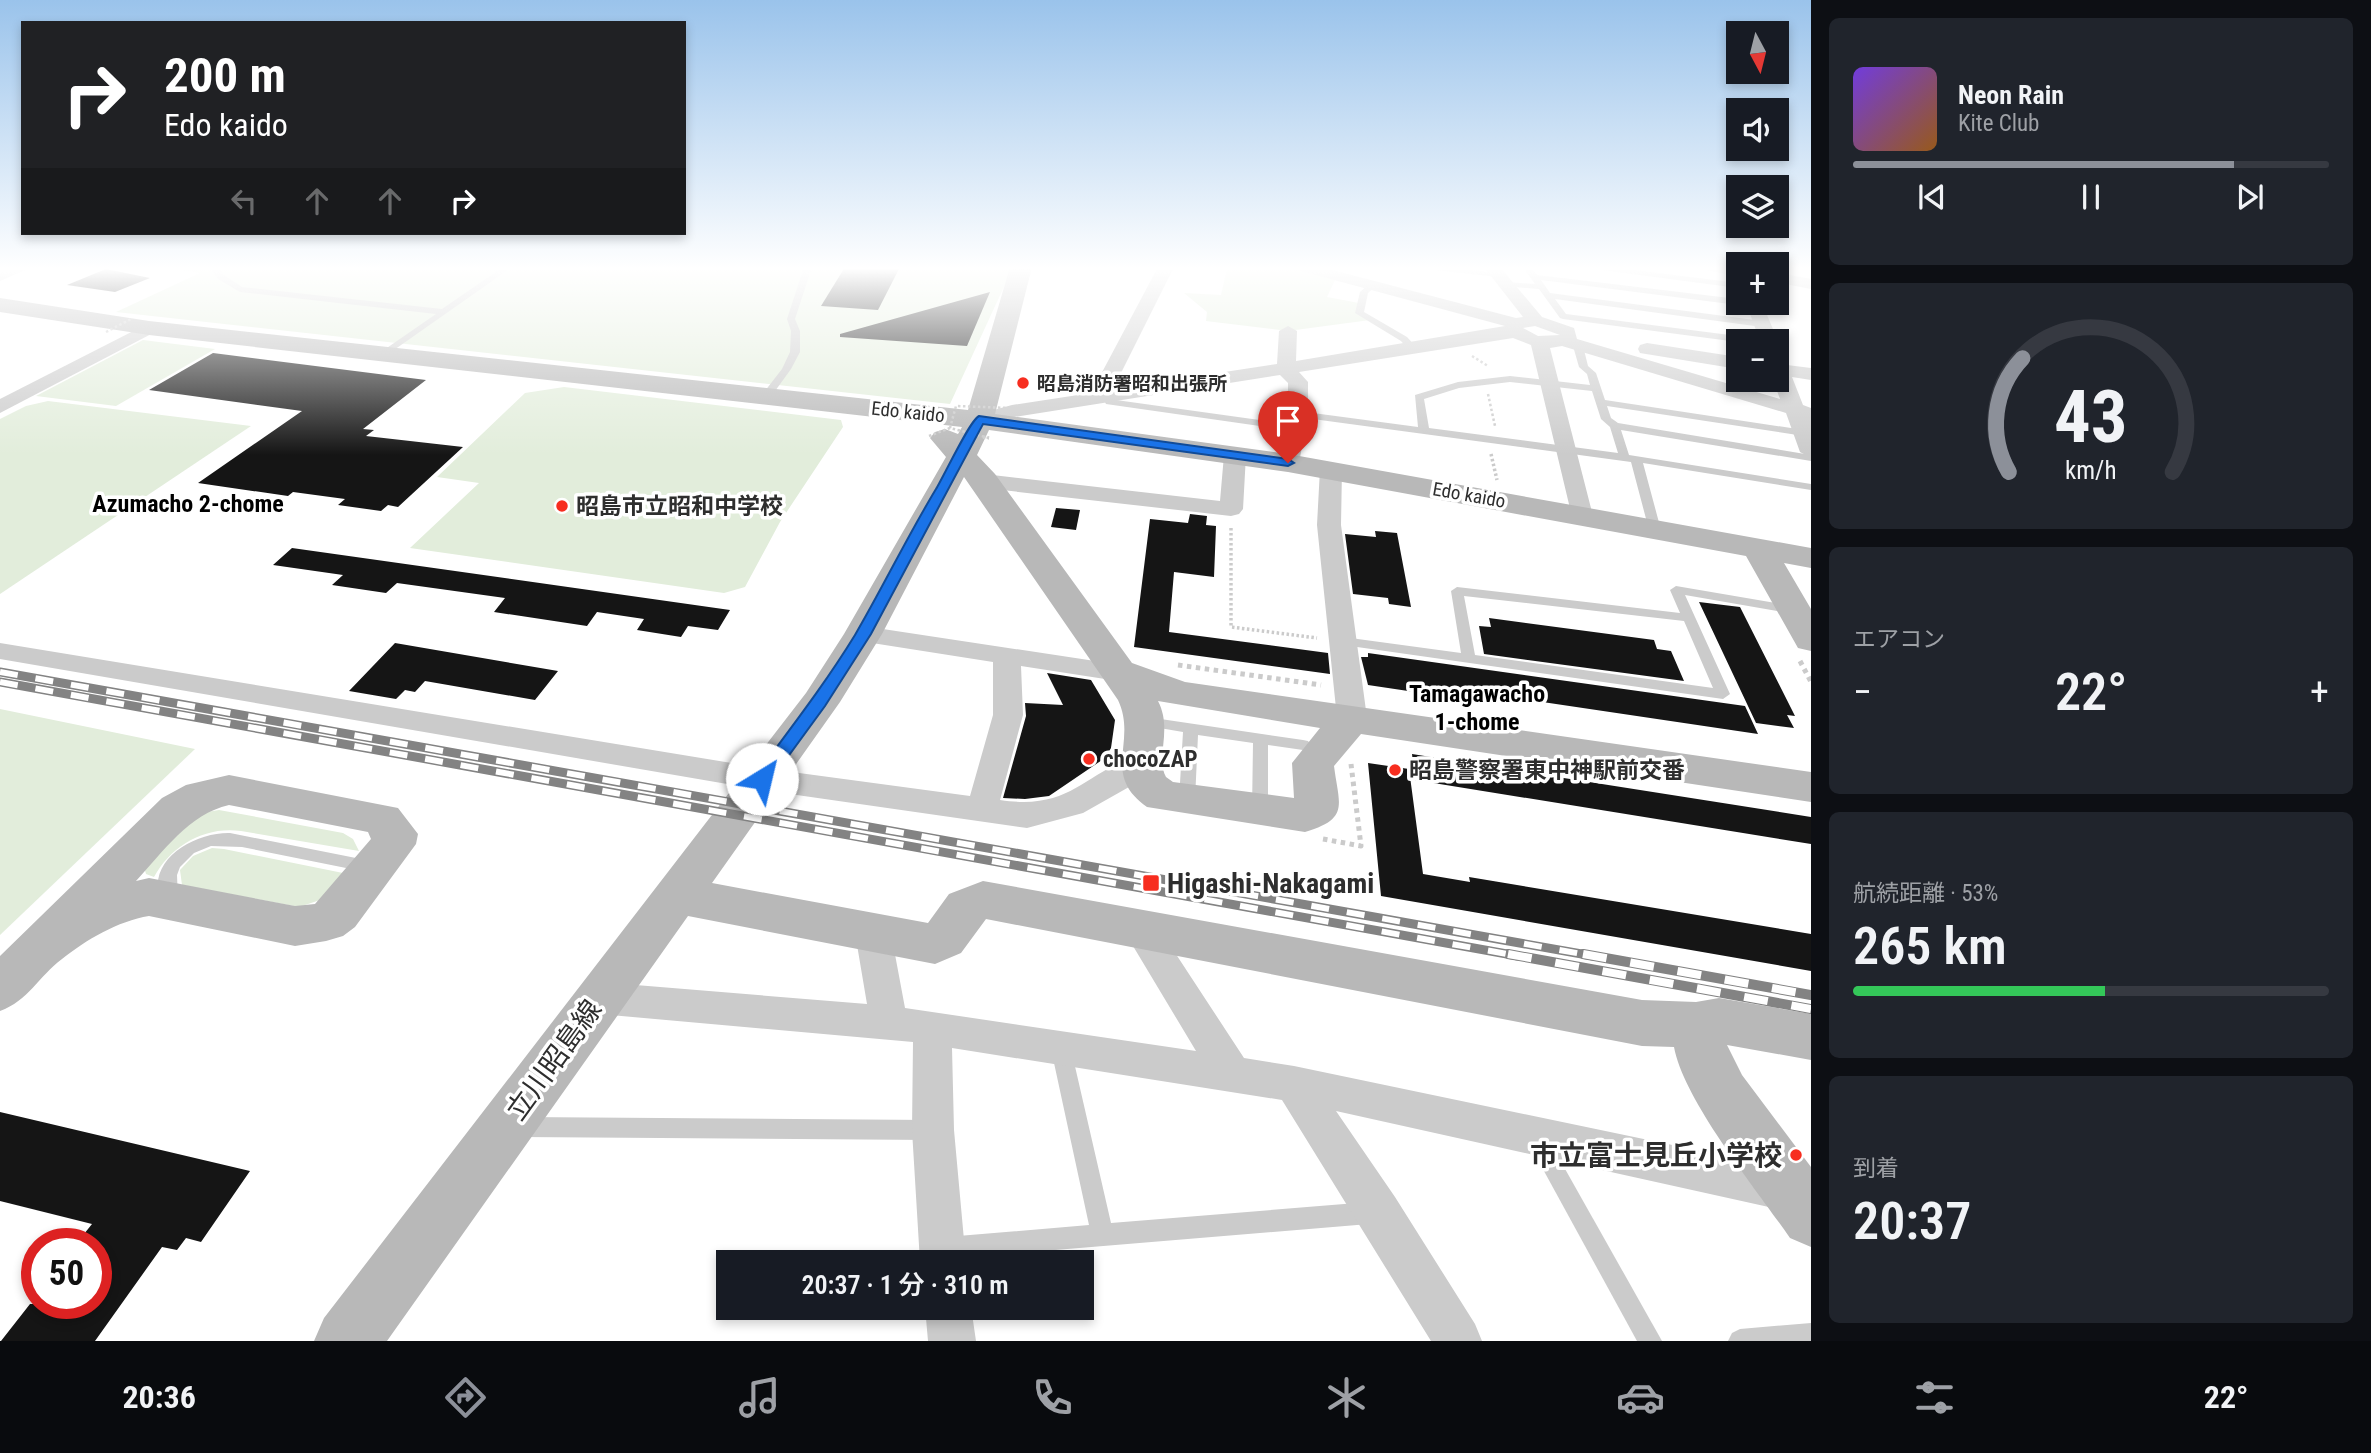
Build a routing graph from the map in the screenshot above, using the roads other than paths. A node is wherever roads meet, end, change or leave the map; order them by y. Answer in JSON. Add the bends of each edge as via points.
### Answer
{"nodes":[{"id":1,"x":129,"y":330,"type":"edge"},
{"id":2,"x":192,"y":330,"type":"edge"},
{"id":3,"x":419,"y":330,"type":"edge"},
{"id":4,"x":795,"y":330,"type":"edge"},
{"id":5,"x":1006,"y":330,"type":"edge"},
{"id":6,"x":1137,"y":330,"type":"edge"},
{"id":7,"x":1388,"y":330,"type":"edge"},
{"id":8,"x":1505,"y":330,"type":"edge"},
{"id":9,"x":1530,"y":330,"type":"edge"},
{"id":10,"x":1565,"y":330,"type":"edge"},
{"id":11,"x":1288,"y":331,"type":"dead end"},
{"id":12,"x":1537,"y":331,"type":"junction"},
{"id":13,"x":1567,"y":333,"type":"junction"},
{"id":14,"x":1726,"y":340,"type":"edge"},
{"id":15,"x":1413,"y":349,"type":"junction"},
{"id":16,"x":384,"y":354,"type":"junction"},
{"id":17,"x":1726,"y":361,"type":"edge"},
{"id":18,"x":1789,"y":369,"type":"edge"},
{"id":19,"x":1286,"y":370,"type":"junction"},
{"id":20,"x":1811,"y":374,"type":"edge"},
{"id":21,"x":1551,"y":384,"type":"junction"},
{"id":22,"x":1596,"y":389,"type":"junction"},
{"id":23,"x":1789,"y":392,"type":"edge"},
{"id":24,"x":766,"y":396,"type":"junction"},
{"id":25,"x":1107,"y":396,"type":"junction"},
{"id":26,"x":1600,"y":402,"type":"junction"},
{"id":27,"x":0,"y":407,"type":"edge"},
{"id":28,"x":1297,"y":421,"type":"junction"},
{"id":29,"x":1615,"y":426,"type":"junction"},
{"id":30,"x":1805,"y":427,"type":"edge"},
{"id":31,"x":1424,"y":431,"type":"junction"},
{"id":32,"x":979,"y":439,"type":"junction"},
{"id":33,"x":1567,"y":449,"type":"junction"},
{"id":34,"x":1235,"y":456,"type":"junction"},
{"id":35,"x":1630,"y":458,"type":"junction"},
{"id":36,"x":1811,"y":458,"type":"edge"},
{"id":37,"x":1288,"y":463,"type":"junction"},
{"id":38,"x":1331,"y":470,"type":"junction"},
{"id":39,"x":1811,"y":487,"type":"edge"},
{"id":40,"x":1581,"y":516,"type":"junction"},
{"id":41,"x":1655,"y":530,"type":"junction"},
{"id":42,"x":1759,"y":549,"type":"junction"},
{"id":43,"x":1811,"y":558,"type":"edge"},
{"id":44,"x":1688,"y":618,"type":"junction"},
{"id":45,"x":1803,"y":625,"type":"edge"},
{"id":46,"x":863,"y":634,"type":"junction"},
{"id":47,"x":1343,"y":641,"type":"junction"},
{"id":48,"x":0,"y":650,"type":"edge"},
{"id":49,"x":1007,"y":656,"type":"junction"},
{"id":50,"x":1469,"y":659,"type":"junction"},
{"id":51,"x":1118,"y":672,"type":"junction"},
{"id":52,"x":1185,"y":696,"type":"junction"},
{"id":53,"x":1342,"y":702,"type":"junction"},
{"id":54,"x":1146,"y":722,"type":"junction"},
{"id":55,"x":1267,"y":723,"type":"junction"},
{"id":56,"x":1308,"y":754,"type":"junction"},
{"id":57,"x":1141,"y":766,"type":"junction"},
{"id":58,"x":762,"y":779,"type":"junction"},
{"id":59,"x":1811,"y":787,"type":"edge"},
{"id":60,"x":1187,"y":800,"type":"junction"},
{"id":61,"x":982,"y":808,"type":"junction"},
{"id":62,"x":1260,"y":811,"type":"junction"},
{"id":63,"x":135,"y":851,"type":"junction"},
{"id":64,"x":374,"y":868,"type":"junction"},
{"id":65,"x":675,"y":895,"type":"junction"},
{"id":66,"x":159,"y":899,"type":"junction"},
{"id":67,"x":1147,"y":932,"type":"junction"},
{"id":68,"x":873,"y":933,"type":"junction"},
{"id":69,"x":49,"y":942,"type":"junction"},
{"id":70,"x":0,"y":989,"type":"edge"},
{"id":71,"x":599,"y":998,"type":"junction"},
{"id":72,"x":890,"y":1022,"type":"junction"},
{"id":73,"x":1696,"y":1025,"type":"junction"},
{"id":74,"x":932,"y":1030,"type":"junction"},
{"id":75,"x":1811,"y":1037,"type":"edge"},
{"id":76,"x":1061,"y":1049,"type":"junction"},
{"id":77,"x":1232,"y":1076,"type":"junction"},
{"id":78,"x":1293,"y":1084,"type":"junction"},
{"id":79,"x":506,"y":1127,"type":"junction"},
{"id":80,"x":933,"y":1130,"type":"junction"},
{"id":81,"x":1535,"y":1134,"type":"junction"},
{"id":82,"x":1802,"y":1205,"type":"edge"},
{"id":83,"x":1379,"y":1212,"type":"junction"},
{"id":84,"x":1102,"y":1234,"type":"junction"},
{"id":85,"x":942,"y":1250,"type":"edge"},
{"id":86,"x":980,"y":1250,"type":"edge"},
{"id":87,"x":950,"y":1320,"type":"edge"},
{"id":88,"x":1811,"y":1335,"type":"edge"},
{"id":89,"x":347,"y":1341,"type":"edge"},
{"id":90,"x":953,"y":1341,"type":"edge"},
{"id":91,"x":1458,"y":1341,"type":"edge"},
{"id":92,"x":1650,"y":1341,"type":"edge"},
{"id":93,"x":1740,"y":1341,"type":"edge"}],
"edges":[{"from":1,"to":27,"type":"street"},
{"from":2,"to":16,"type":"street","name":"Edo kaido"},
{"from":3,"to":16,"type":"lane"},
{"from":4,"to":24,"type":"lane","via":[[798,346],[791,363]]},
{"from":5,"to":32,"type":"street"},
{"from":6,"to":25,"type":"street"},
{"from":7,"to":15,"type":"lane"},
{"from":8,"to":15,"type":"street"},
{"from":9,"to":12,"type":"street"},
{"from":10,"to":13,"type":"lane"},
{"from":11,"to":19,"type":"street"},
{"from":12,"to":13,"type":"street"},
{"from":12,"to":21,"type":"street"},
{"from":13,"to":14,"type":"lane"},
{"from":13,"to":17,"type":"street"},
{"from":13,"to":22,"type":"lane"},
{"from":13,"to":30,"type":"street"},
{"from":15,"to":19,"type":"street"},
{"from":16,"to":24,"type":"street","name":"Edo kaido"},
{"from":18,"to":20,"type":"street"},
{"from":19,"to":25,"type":"street"},
{"from":19,"to":28,"type":"street","via":[[1298,382]]},
{"from":21,"to":22,"type":"lane"},
{"from":21,"to":31,"type":"lane","via":[[1510,379],[1458,385],[1419,397]]},
{"from":21,"to":33,"type":"street"},
{"from":22,"to":26,"type":"lane"},
{"from":23,"to":30,"type":"street"},
{"from":24,"to":32,"type":"street","name":"Edo kaido","via":[[889,409]]},
{"from":25,"to":28,"type":"lane","via":[[1110,402]]},
{"from":25,"to":32,"type":"street"},
{"from":26,"to":29,"type":"lane","via":[[1606,419]]},
{"from":26,"to":30,"type":"lane"},
{"from":28,"to":31,"type":"lane"},
{"from":28,"to":37,"type":"street"},
{"from":29,"to":35,"type":"lane"},
{"from":29,"to":36,"type":"lane"},
{"from":31,"to":33,"type":"lane"},
{"from":32,"to":34,"type":"street","name":"Edo kaido"},
{"from":32,"to":34,"type":"street","via":[[1231,513]]},
{"from":32,"to":46,"type":"street","name":"立川昭島線","via":[[913,539]]},
{"from":32,"to":51,"type":"street","name":"Edo kaido"},
{"from":33,"to":35,"type":"lane"},
{"from":33,"to":40,"type":"street"},
{"from":34,"to":37,"type":"street","name":"Edo kaido"},
{"from":35,"to":39,"type":"lane"},
{"from":35,"to":41,"type":"lane"},
{"from":37,"to":38,"type":"street","name":"Edo kaido"},
{"from":38,"to":40,"type":"street","name":"Edo kaido"},
{"from":38,"to":47,"type":"street","via":[[1329,525]]},
{"from":40,"to":41,"type":"street","name":"Edo kaido"},
{"from":41,"to":42,"type":"street","name":"Edo kaido"},
{"from":42,"to":43,"type":"street","name":"Edo kaido"},
{"from":42,"to":45,"type":"street"},
{"from":44,"to":45,"type":"lane","via":[[1676,590]]},
{"from":44,"to":50,"type":"lane","via":[[1457,591]]},
{"from":44,"to":50,"type":"lane","via":[[1723,694]]},
{"from":46,"to":49,"type":"street"},
{"from":46,"to":58,"type":"street","name":"立川昭島線","via":[[820,702]]},
{"from":47,"to":50,"type":"lane"},
{"from":47,"to":53,"type":"street"},
{"from":48,"to":58,"type":"street"},
{"from":49,"to":51,"type":"street"},
{"from":49,"to":61,"type":"street","via":[[1008,715]]},
{"from":51,"to":52,"type":"street"},
{"from":51,"to":54,"type":"street","name":"Edo kaido"},
{"from":52,"to":54,"type":"street","via":[[1153,709]]},
{"from":52,"to":55,"type":"street"},
{"from":52,"to":60,"type":"lane"},
{"from":53,"to":55,"type":"street"},
{"from":53,"to":56,"type":"street"},
{"from":53,"to":59,"type":"street"},
{"from":54,"to":57,"type":"street"},
{"from":55,"to":56,"type":"street","via":[[1288,720]]},
{"from":55,"to":62,"type":"lane"},
{"from":56,"to":62,"type":"street","via":[[1317,810],[1305,816]]},
{"from":57,"to":60,"type":"street","via":[[1149,789]]},
{"from":57,"to":61,"type":"street","via":[[1045,815]]},
{"from":58,"to":61,"type":"street"},
{"from":58,"to":65,"type":"street","name":"立川昭島線"},
{"from":60,"to":62,"type":"street"},
{"from":63,"to":64,"type":"street","via":[[189,802],[229,790],[382,819],[396,834]]},
{"from":63,"to":66,"type":"street","via":[[132,877]]},
{"from":63,"to":69,"type":"street"},
{"from":64,"to":66,"type":"street","via":[[338,913],[311,926]]},
{"from":64,"to":66,"type":"lane","via":[[234,840],[211,841],[197,844],[177,858]]},
{"from":65,"to":68,"type":"street"},
{"from":65,"to":71,"type":"street","name":"立川昭島線"},
{"from":66,"to":69,"type":"street","via":[[125,900]]},
{"from":67,"to":68,"type":"street","via":[[983,900],[963,909],[946,939],[935,944]]},
{"from":67,"to":73,"type":"street","via":[[1642,1023]]},
{"from":67,"to":77,"type":"street","via":[[1151,946]]},
{"from":68,"to":72,"type":"street"},
{"from":69,"to":70,"type":"street"},
{"from":71,"to":72,"type":"street"},
{"from":71,"to":79,"type":"street","name":"立川昭島線"},
{"from":72,"to":74,"type":"street"},
{"from":73,"to":75,"type":"street","via":[[1719,1021]]},
{"from":73,"to":82,"type":"street","via":[[1709,1070]]},
{"from":74,"to":76,"type":"street"},
{"from":74,"to":80,"type":"street"},
{"from":76,"to":77,"type":"street"},
{"from":76,"to":84,"type":"lane"},
{"from":77,"to":78,"type":"street"},
{"from":78,"to":81,"type":"street"},
{"from":78,"to":83,"type":"street"},
{"from":79,"to":80,"type":"lane"},
{"from":79,"to":89,"type":"street","name":"立川昭島線"},
{"from":80,"to":85,"type":"street"},
{"from":81,"to":82,"type":"street"},
{"from":81,"to":92,"type":"lane"},
{"from":83,"to":84,"type":"lane"},
{"from":83,"to":91,"type":"street"},
{"from":84,"to":86,"type":"lane"},
{"from":87,"to":90,"type":"street"},
{"from":88,"to":93,"type":"lane"}]}
